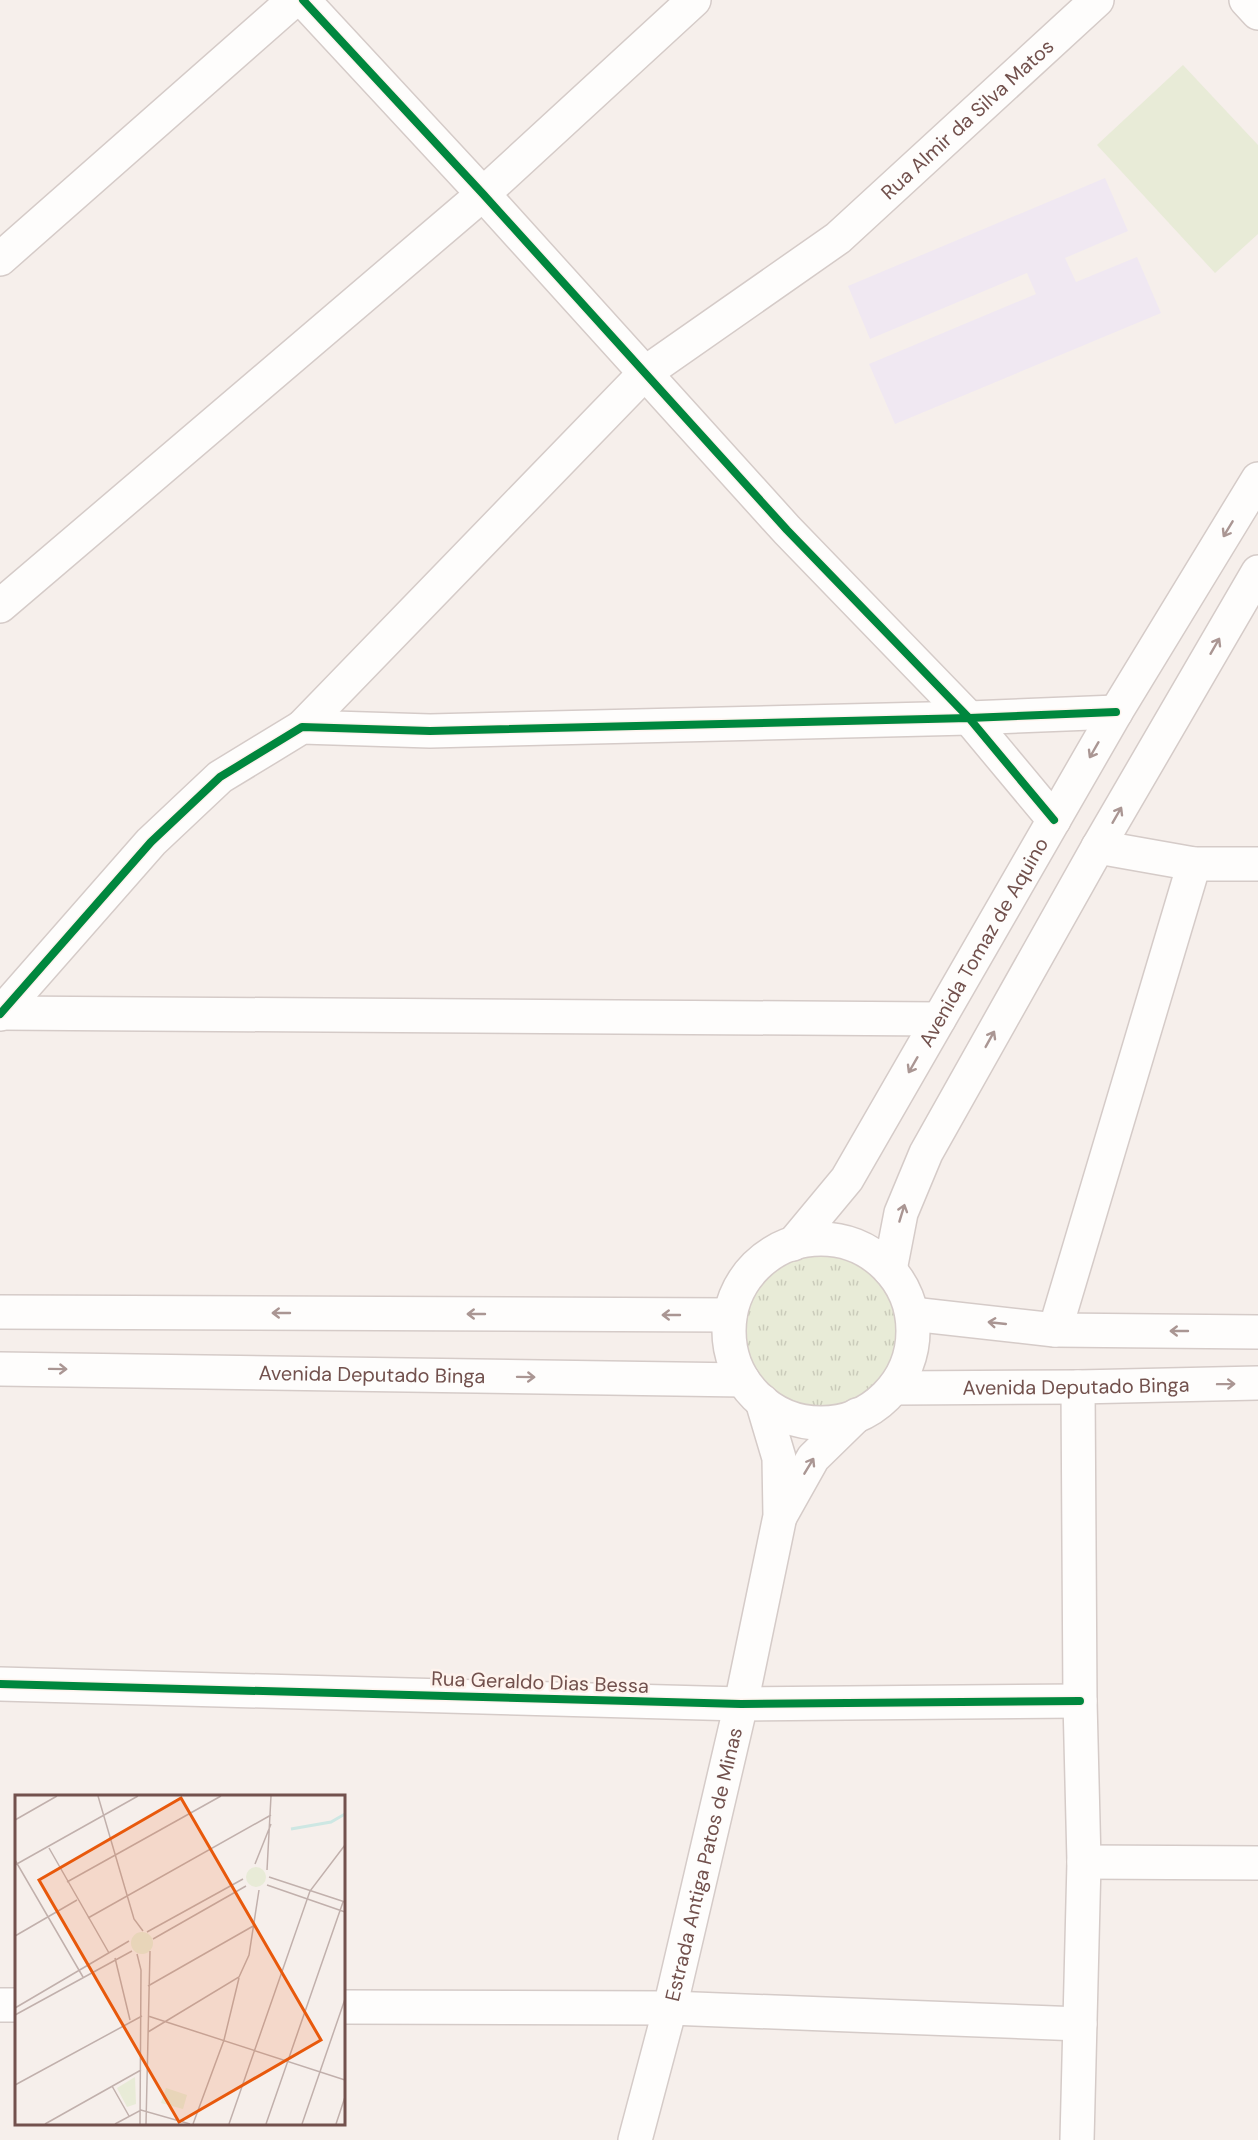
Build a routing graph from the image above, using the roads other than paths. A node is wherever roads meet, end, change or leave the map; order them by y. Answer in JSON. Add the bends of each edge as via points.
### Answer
{"nodes":[{"id":1,"x":294,"y":0,"type":"edge"},
{"id":2,"x":303,"y":0,"type":"edge"},
{"id":3,"x":694,"y":0,"type":"edge"},
{"id":4,"x":1097,"y":0,"type":"edge"},
{"id":5,"x":1246,"y":0,"type":"edge"},
{"id":6,"x":1258,"y":13,"type":"edge"},
{"id":7,"x":483,"y":194,"type":"junction"},
{"id":8,"x":0,"y":259,"type":"edge"},
{"id":9,"x":645,"y":373,"type":"junction"},
{"id":10,"x":1258,"y":479,"type":"edge"},
{"id":11,"x":1258,"y":572,"type":"edge"},
{"id":12,"x":0,"y":606,"type":"edge"},
{"id":13,"x":1116,"y":712,"type":"junction"},
{"id":14,"x":969,"y":718,"type":"junction"},
{"id":15,"x":302,"y":727,"type":"junction"},
{"id":16,"x":1054,"y":820,"type":"junction"},
{"id":17,"x":1098,"y":847,"type":"junction"},
{"id":18,"x":1194,"y":864,"type":"junction"},
{"id":19,"x":1258,"y":864,"type":"edge"},
{"id":20,"x":0,"y":1014,"type":"edge"},
{"id":21,"x":939,"y":1019,"type":"junction"},
{"id":22,"x":793,"y":1244,"type":"junction"},
{"id":23,"x":890,"y":1270,"type":"junction"},
{"id":24,"x":0,"y":1312,"type":"edge"},
{"id":25,"x":912,"y":1314,"type":"junction"},
{"id":26,"x":730,"y":1315,"type":"junction"},
{"id":27,"x":1055,"y":1330,"type":"junction"},
{"id":28,"x":1258,"y":1332,"type":"edge"},
{"id":29,"x":0,"y":1369,"type":"edge"},
{"id":30,"x":1258,"y":1383,"type":"edge"},
{"id":31,"x":1078,"y":1387,"type":"junction"},
{"id":32,"x":894,"y":1388,"type":"junction"},
{"id":33,"x":753,"y":1391,"type":"junction"},
{"id":34,"x":857,"y":1415,"type":"junction"},
{"id":35,"x":780,"y":1516,"type":"junction"},
{"id":36,"x":0,"y":1684,"type":"edge"},
{"id":37,"x":1080,"y":1701,"type":"junction"},
{"id":38,"x":741,"y":1704,"type":"junction"},
{"id":39,"x":1084,"y":1862,"type":"junction"},
{"id":40,"x":1258,"y":1863,"type":"edge"},
{"id":41,"x":345,"y":2007,"type":"edge"},
{"id":42,"x":670,"y":2008,"type":"junction"},
{"id":43,"x":1080,"y":2024,"type":"junction"},
{"id":44,"x":635,"y":2140,"type":"edge"},
{"id":45,"x":1077,"y":2140,"type":"edge"}],
"edges":[{"from":1,"to":8,"type":"street"},
{"from":2,"to":7,"type":"street"},
{"from":3,"to":7,"type":"street"},
{"from":4,"to":9,"type":"street","name":"Rua Almir da Silva Matos","via":[[838,238]]},
{"from":5,"to":6,"type":"street"},
{"from":7,"to":9,"type":"street"},
{"from":7,"to":12,"type":"street"},
{"from":9,"to":14,"type":"street","via":[[787,530]]},
{"from":9,"to":15,"type":"street","name":"Rua Almir da Silva Matos"},
{"from":10,"to":13,"type":"street","name":"Avenida Tomaz de Aquino","one_way":true},
{"from":17,"to":11,"type":"street","one_way":true},
{"from":13,"to":14,"type":"street"},
{"from":13,"to":16,"type":"street","name":"Avenida Tomaz de Aquino","one_way":true},
{"from":14,"to":15,"type":"street","via":[[430,730]]},
{"from":14,"to":16,"type":"street"},
{"from":15,"to":20,"type":"street","name":"Rua Almir da Silva Matos","via":[[220,777],[151,842]]},
{"from":16,"to":21,"type":"street","name":"Avenida Tomaz de Aquino"},
{"from":17,"to":18,"type":"street"},
{"from":23,"to":17,"type":"street","one_way":true,"via":[[901,1213],[926,1153]]},
{"from":18,"to":19,"type":"street"},
{"from":18,"to":27,"type":"street"},
{"from":20,"to":21,"type":"street"},
{"from":21,"to":22,"type":"street","name":"Avenida Tomaz de Aquino","one_way":true,"via":[[848,1179]]},
{"from":22,"to":23,"type":"street","via":[[836,1240],[866,1250]]},
{"from":22,"to":26,"type":"street","via":[[756,1265],[739,1288]]},
{"from":23,"to":25,"type":"street","via":[[904,1290]]},
{"from":26,"to":24,"type":"street","one_way":true},
{"from":27,"to":25,"type":"street","one_way":true},
{"from":25,"to":32,"type":"street","via":[[913,1340],[907,1365]]},
{"from":26,"to":33,"type":"street","via":[[733,1360]]},
{"from":28,"to":27,"type":"street","one_way":true},
{"from":29,"to":33,"type":"street","name":"Avenida Deputado Binga","one_way":true},
{"from":31,"to":30,"type":"street","name":"Avenida Deputado Binga","one_way":true},
{"from":31,"to":32,"type":"street","name":"Avenida Deputado Binga"},
{"from":31,"to":37,"type":"street"},
{"from":32,"to":34,"type":"street","via":[[872,1408]]},
{"from":33,"to":34,"type":"street","via":[[786,1416],[813,1423],[844,1421]]},
{"from":33,"to":35,"type":"street","name":"Estrada Antiga Patos de Minas","via":[[779,1458]]},
{"from":35,"to":34,"type":"street","name":"Estrada Antiga Patos de Minas","one_way":true,"via":[[813,1458]]},
{"from":35,"to":38,"type":"street","name":"Estrada Antiga Patos de Minas"},
{"from":36,"to":38,"type":"street","name":"Rua Geraldo Dias Bessa"},
{"from":37,"to":38,"type":"street","name":"Rua Geraldo Dias Bessa"},
{"from":37,"to":39,"type":"street"},
{"from":38,"to":42,"type":"street","name":"Estrada Antiga Patos de Minas"},
{"from":39,"to":40,"type":"street"},
{"from":39,"to":43,"type":"street"},
{"from":41,"to":42,"type":"street"},
{"from":42,"to":43,"type":"street"},
{"from":42,"to":44,"type":"street","name":"Estrada Antiga Patos de Minas"},
{"from":43,"to":45,"type":"street"}]}
